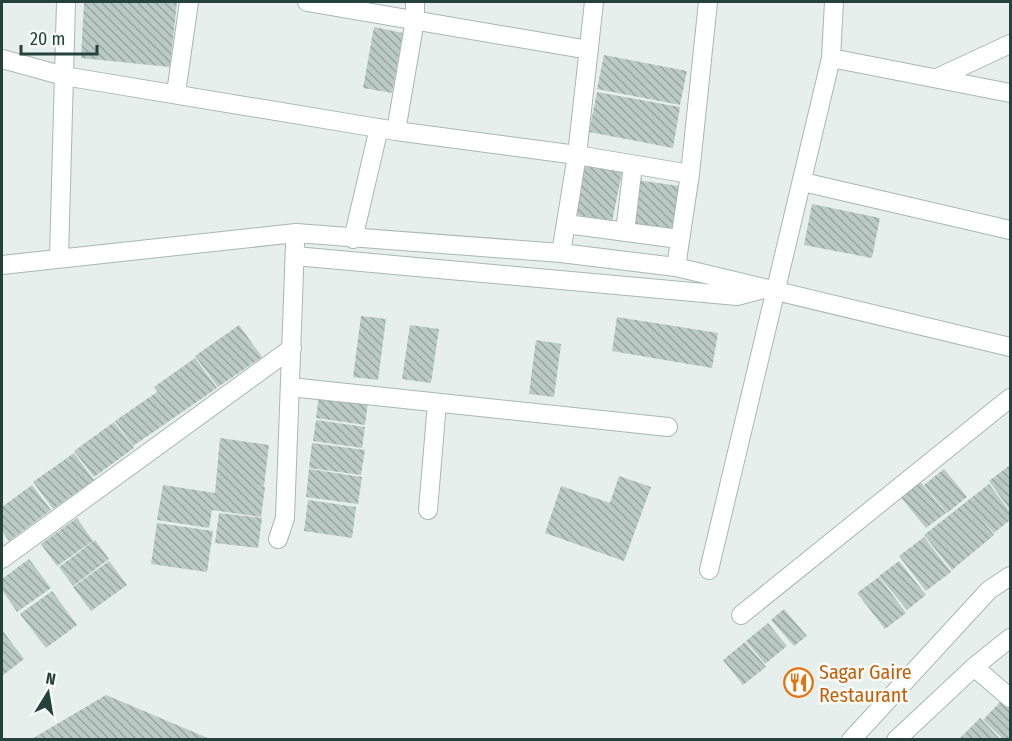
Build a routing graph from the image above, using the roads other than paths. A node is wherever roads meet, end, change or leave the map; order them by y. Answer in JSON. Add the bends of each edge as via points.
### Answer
{"nodes":[{"id":1,"x":66,"y":2,"type":"edge"},
{"id":2,"x":189,"y":2,"type":"edge"},
{"id":3,"x":308,"y":2,"type":"edge"},
{"id":4,"x":415,"y":2,"type":"edge"},
{"id":5,"x":594,"y":2,"type":"edge"},
{"id":6,"x":708,"y":2,"type":"edge"},
{"id":7,"x":834,"y":2,"type":"edge"},
{"id":8,"x":415,"y":20,"type":"junction"},
{"id":9,"x":1011,"y":44,"type":"edge"},
{"id":10,"x":589,"y":50,"type":"junction"},
{"id":11,"x":831,"y":58,"type":"junction"},
{"id":12,"x":2,"y":59,"type":"edge"},
{"id":13,"x":64,"y":76,"type":"junction"},
{"id":14,"x":937,"y":78,"type":"junction"},
{"id":15,"x":176,"y":93,"type":"junction"},
{"id":16,"x":1011,"y":93,"type":"edge"},
{"id":17,"x":387,"y":129,"type":"junction"},
{"id":18,"x":577,"y":154,"type":"junction"},
{"id":19,"x":633,"y":165,"type":"junction"},
{"id":20,"x":690,"y":174,"type":"junction"},
{"id":21,"x":803,"y":182,"type":"junction"},
{"id":22,"x":566,"y":224,"type":"junction"},
{"id":23,"x":1011,"y":230,"type":"edge"},
{"id":24,"x":625,"y":232,"type":"junction"},
{"id":25,"x":296,"y":233,"type":"junction"},
{"id":26,"x":353,"y":239,"type":"junction"},
{"id":27,"x":679,"y":239,"type":"junction"},
{"id":28,"x":561,"y":253,"type":"junction"},
{"id":29,"x":295,"y":256,"type":"junction"},
{"id":30,"x":59,"y":257,"type":"junction"},
{"id":31,"x":2,"y":265,"type":"edge"},
{"id":32,"x":676,"y":267,"type":"junction"},
{"id":33,"x":773,"y":289,"type":"junction"},
{"id":34,"x":1011,"y":347,"type":"edge"},
{"id":35,"x":291,"y":348,"type":"junction"},
{"id":36,"x":290,"y":387,"type":"junction"},
{"id":37,"x":1011,"y":398,"type":"edge"},
{"id":38,"x":437,"y":403,"type":"junction"},
{"id":39,"x":668,"y":427,"type":"dead end"},
{"id":40,"x":428,"y":510,"type":"dead end"},
{"id":41,"x":278,"y":539,"type":"dead end"},
{"id":42,"x":2,"y":559,"type":"edge"},
{"id":43,"x":709,"y":570,"type":"dead end"},
{"id":44,"x":1011,"y":576,"type":"edge"},
{"id":45,"x":741,"y":615,"type":"dead end"},
{"id":46,"x":1011,"y":638,"type":"edge"},
{"id":47,"x":974,"y":667,"type":"junction"},
{"id":48,"x":1011,"y":698,"type":"edge"},
{"id":49,"x":851,"y":740,"type":"edge"},
{"id":50,"x":896,"y":740,"type":"edge"}],
"edges":[{"from":1,"to":13,"type":"street"},
{"from":2,"to":15,"type":"street"},
{"from":3,"to":8,"type":"street"},
{"from":4,"to":8,"type":"street"},
{"from":5,"to":10,"type":"street"},
{"from":6,"to":20,"type":"street"},
{"from":7,"to":11,"type":"street"},
{"from":8,"to":10,"type":"street"},
{"from":8,"to":17,"type":"street"},
{"from":9,"to":14,"type":"street"},
{"from":10,"to":18,"type":"street"},
{"from":11,"to":14,"type":"street"},
{"from":11,"to":21,"type":"street"},
{"from":12,"to":13,"type":"street"},
{"from":13,"to":15,"type":"street"},
{"from":13,"to":30,"type":"street"},
{"from":14,"to":16,"type":"street"},
{"from":15,"to":17,"type":"street"},
{"from":17,"to":18,"type":"street"},
{"from":17,"to":26,"type":"street"},
{"from":18,"to":19,"type":"street"},
{"from":18,"to":22,"type":"street"},
{"from":19,"to":20,"type":"street"},
{"from":19,"to":24,"type":"street"},
{"from":20,"to":27,"type":"street"},
{"from":21,"to":23,"type":"street"},
{"from":21,"to":33,"type":"street"},
{"from":22,"to":24,"type":"street"},
{"from":22,"to":28,"type":"street"},
{"from":24,"to":27,"type":"street"},
{"from":25,"to":26,"type":"street"},
{"from":25,"to":29,"type":"street"},
{"from":25,"to":30,"type":"street"},
{"from":26,"to":28,"type":"street"},
{"from":27,"to":32,"type":"street"},
{"from":28,"to":32,"type":"street"},
{"from":29,"to":33,"type":"street","via":[[737,296]]},
{"from":29,"to":35,"type":"street"},
{"from":30,"to":31,"type":"street"},
{"from":32,"to":33,"type":"street"},
{"from":33,"to":34,"type":"street"},
{"from":33,"to":43,"type":"street"},
{"from":35,"to":36,"type":"street"},
{"from":35,"to":42,"type":"street"},
{"from":36,"to":38,"type":"street"},
{"from":36,"to":41,"type":"street","via":[[285,518]]},
{"from":37,"to":45,"type":"street"},
{"from":38,"to":39,"type":"street"},
{"from":38,"to":40,"type":"street"},
{"from":44,"to":49,"type":"street","via":[[989,590]]},
{"from":46,"to":47,"type":"street"},
{"from":47,"to":48,"type":"street"},
{"from":47,"to":50,"type":"street"}]}
